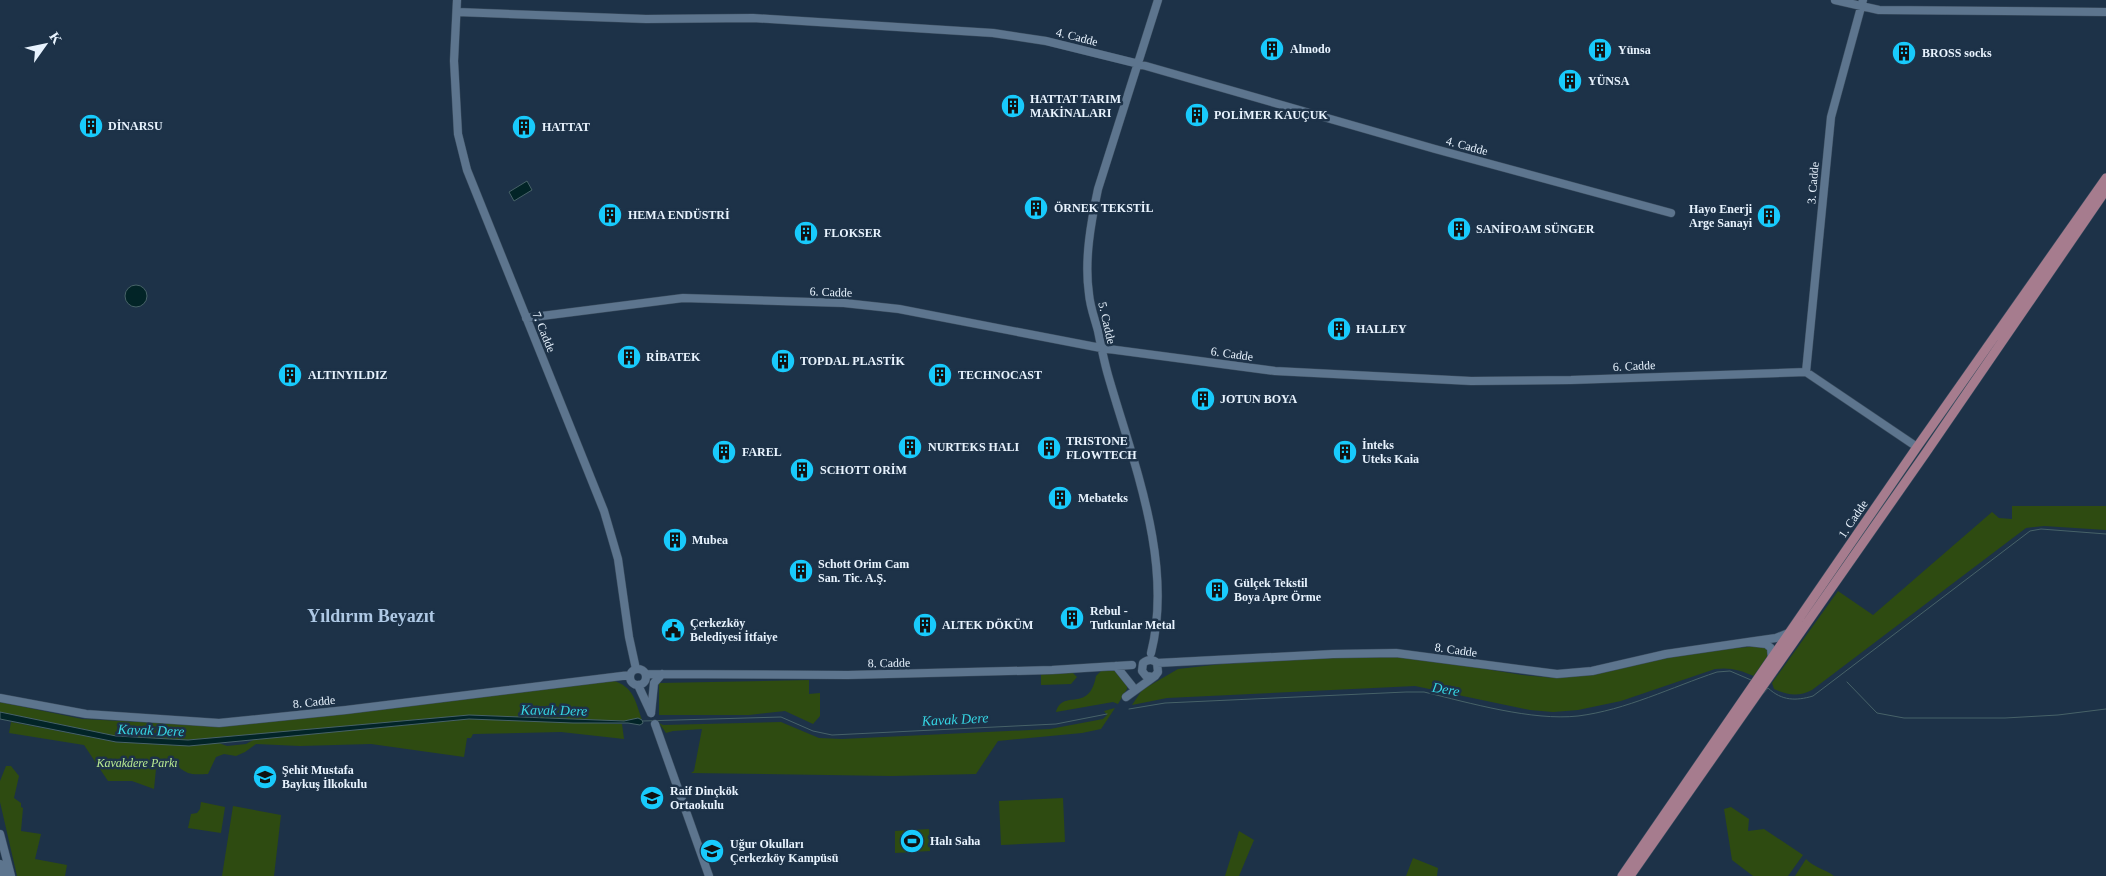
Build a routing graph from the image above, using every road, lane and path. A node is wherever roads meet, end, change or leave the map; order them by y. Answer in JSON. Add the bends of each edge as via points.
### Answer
{"nodes":[{"id":1,"x":457,"y":0,"type":"edge"},
{"id":2,"x":1158,"y":0,"type":"edge"},
{"id":3,"x":1835,"y":0,"type":"edge"},
{"id":4,"x":1862,"y":3,"type":"edge"},
{"id":5,"x":457,"y":12,"type":"junction"},
{"id":6,"x":2106,"y":12,"type":"edge"},
{"id":7,"x":1139,"y":64,"type":"junction"},
{"id":8,"x":2106,"y":178,"type":"edge"},
{"id":9,"x":2106,"y":190,"type":"edge"},
{"id":10,"x":1671,"y":213,"type":"dead end"},
{"id":11,"x":526,"y":318,"type":"junction"},
{"id":12,"x":1098,"y":332,"type":"junction"},
{"id":13,"x":1087,"y":345,"type":"junction"},
{"id":14,"x":1101,"y":348,"type":"junction"},
{"id":15,"x":1114,"y":350,"type":"junction"},
{"id":16,"x":1104,"y":362,"type":"junction"},
{"id":17,"x":1806,"y":372,"type":"junction"},
{"id":18,"x":1917,"y":447,"type":"junction"},
{"id":19,"x":1791,"y":632,"type":"junction"},
{"id":20,"x":1748,"y":642,"type":"junction"},
{"id":21,"x":1772,"y":659,"type":"junction"},
{"id":22,"x":1148,"y":662,"type":"junction"},
{"id":23,"x":1175,"y":662,"type":"junction"},
{"id":24,"x":1116,"y":666,"type":"junction"},
{"id":25,"x":636,"y":669,"type":"junction"},
{"id":26,"x":646,"y":674,"type":"junction"},
{"id":27,"x":662,"y":674,"type":"junction"},
{"id":28,"x":630,"y":675,"type":"junction"},
{"id":29,"x":1155,"y":675,"type":"junction"},
{"id":30,"x":1762,"y":681,"type":"junction"},
{"id":31,"x":641,"y":684,"type":"junction"},
{"id":32,"x":1132,"y":686,"type":"dead end"},
{"id":33,"x":1754,"y":692,"type":"junction"},
{"id":34,"x":1126,"y":697,"type":"dead end"},
{"id":35,"x":0,"y":698,"type":"edge"},
{"id":36,"x":655,"y":724,"type":"dead end"},
{"id":37,"x":0,"y":834,"type":"edge"},
{"id":38,"x":0,"y":864,"type":"edge"},
{"id":39,"x":3,"y":876,"type":"edge"},
{"id":40,"x":11,"y":876,"type":"edge"},
{"id":41,"x":709,"y":876,"type":"edge"},
{"id":42,"x":1622,"y":876,"type":"edge"},
{"id":43,"x":1630,"y":876,"type":"edge"}],
"edges":[{"from":1,"to":5,"type":"street","name":"7. Cadde"},
{"from":2,"to":7,"type":"street","name":"5. Cadde"},
{"from":3,"to":4,"type":"street"},
{"from":4,"to":6,"type":"street","via":[[1879,10]]},
{"from":4,"to":17,"type":"street","name":"3. Cadde","via":[[1831,117]]},
{"from":5,"to":7,"type":"street","name":"4. Cadde","via":[[646,20],[753,18],[983,32],[1046,41]]},
{"from":5,"to":11,"type":"street","name":"7. Cadde","via":[[454,61],[458,134],[467,170]]},
{"from":7,"to":10,"type":"street","name":"4. Cadde"},
{"from":7,"to":12,"type":"street","name":"5. Cadde","via":[[1093,212],[1088,283]]},
{"from":8,"to":18,"type":"main road","name":"1. Cadde"},
{"from":9,"to":30,"type":"main road","name":"1. Cadde","via":[[1925,454]]},
{"from":11,"to":13,"type":"street","name":"6. Cadde","via":[[683,298],[844,303]]},
{"from":11,"to":25,"type":"street","name":"7. Cadde","via":[[604,511],[618,559]]},
{"from":12,"to":13,"type":"street"},
{"from":12,"to":14,"type":"street","name":"5. Cadde"},
{"from":12,"to":15,"type":"street"},
{"from":13,"to":14,"type":"street","name":"6. Cadde"},
{"from":14,"to":15,"type":"street","name":"6. Cadde"},
{"from":14,"to":16,"type":"street","name":"5. Cadde"},
{"from":15,"to":16,"type":"street"},
{"from":15,"to":17,"type":"street","name":"6. Cadde","via":[[1275,371],[1471,381]]},
{"from":16,"to":22,"type":"street","name":"5. Cadde","via":[[1148,515],[1159,597],[1156,631]]},
{"from":17,"to":18,"type":"street"},
{"from":18,"to":19,"type":"main road","name":"1. Cadde"},
{"from":19,"to":20,"type":"street","name":"8. Cadde"},
{"from":19,"to":21,"type":"main road","name":"1. Cadde"},
{"from":20,"to":21,"type":"street","name":"8. Cadde","via":[[1766,644],[1771,648]]},
{"from":20,"to":23,"type":"street","name":"8. Cadde","via":[[1666,654],[1592,671],[1557,674],[1396,653]]},
{"from":21,"to":30,"type":"main road","name":"1. Cadde"},
{"from":22,"to":23,"type":"street","name":"8. Cadde"},
{"from":22,"to":24,"type":"street","name":"8. Cadde"},
{"from":22,"to":29,"type":"street","name":"5. Cadde","via":[[1159,667]]},
{"from":22,"to":29,"type":"street","via":[[1146,676]]},
{"from":23,"to":29,"type":"street"},
{"from":24,"to":27,"type":"street","name":"8. Cadde","via":[[848,675]]},
{"from":24,"to":32,"type":"street"},
{"from":25,"to":26,"type":"street"},
{"from":25,"to":28,"type":"street"},
{"from":26,"to":27,"type":"street","name":"8. Cadde"},
{"from":26,"to":31,"type":"street"},
{"from":27,"to":31,"type":"street","via":[[654,683],[651,713]]},
{"from":28,"to":31,"type":"street","via":[[631,681]]},
{"from":28,"to":35,"type":"street","name":"8. Cadde","via":[[219,723],[86,714]]},
{"from":29,"to":34,"type":"street"},
{"from":30,"to":33,"type":"main road","name":"1. Cadde"},
{"from":33,"to":42,"type":"main road","name":"1. Cadde"},
{"from":33,"to":43,"type":"main road","name":"1. Cadde"},
{"from":36,"to":41,"type":"street"},
{"from":37,"to":40,"type":"street"},
{"from":38,"to":39,"type":"street"}]}
